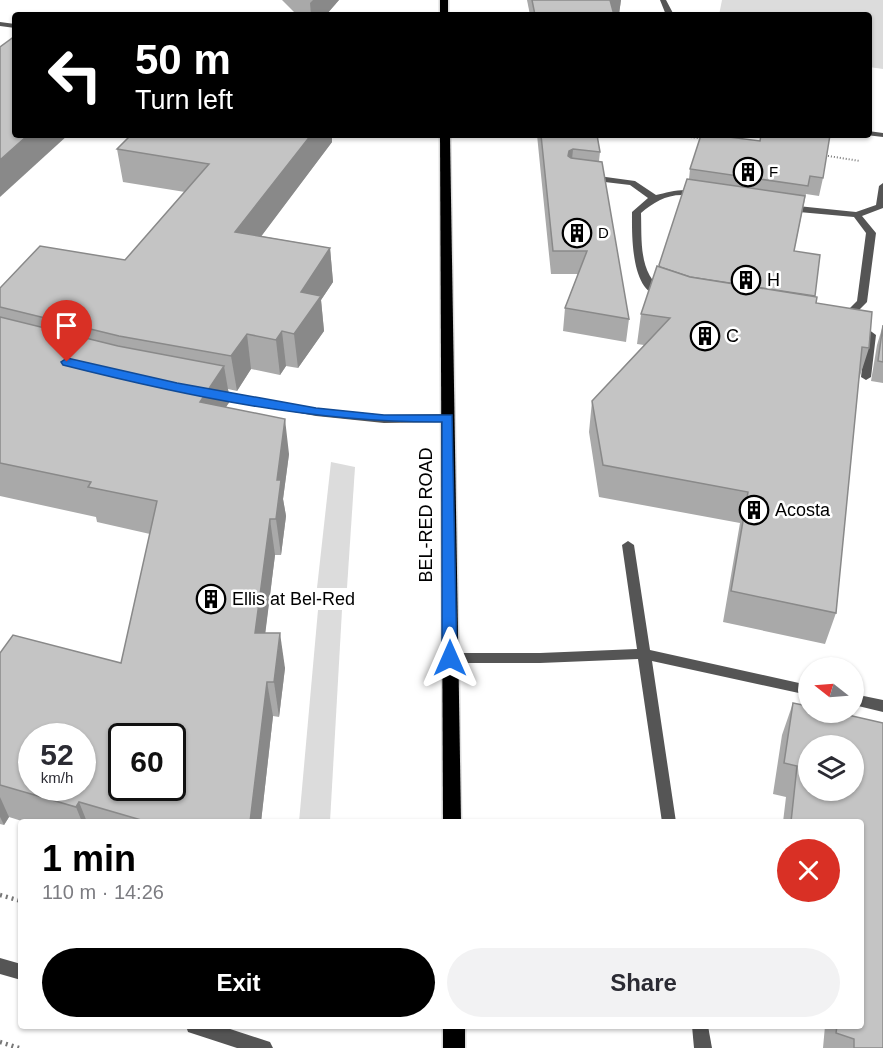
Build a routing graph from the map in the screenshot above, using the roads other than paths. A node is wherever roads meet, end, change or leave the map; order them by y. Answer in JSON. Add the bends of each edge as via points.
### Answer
{"nodes":[{"id":1,"x":445,"y":138,"type":"edge"},
{"id":2,"x":582,"y":177,"type":"edge"},
{"id":3,"x":883,"y":186,"type":"edge"},
{"id":4,"x":704,"y":195,"type":"edge"},
{"id":5,"x":654,"y":198,"type":"junction"},
{"id":6,"x":781,"y":207,"type":"edge"},
{"id":7,"x":857,"y":215,"type":"junction"},
{"id":8,"x":675,"y":298,"type":"edge"},
{"id":9,"x":866,"y":377,"type":"edge"},
{"id":10,"x":207,"y":392,"type":"edge"},
{"id":11,"x":448,"y":418,"type":"junction"},
{"id":12,"x":628,"y":544,"type":"dead end"},
{"id":13,"x":644,"y":654,"type":"junction"},
{"id":14,"x":450,"y":658,"type":"junction"},
{"id":15,"x":798,"y":688,"type":"edge"},
{"id":16,"x":864,"y":702,"type":"edge"},
{"id":17,"x":883,"y":706,"type":"edge"},
{"id":18,"x":452,"y":819,"type":"edge"},
{"id":19,"x":669,"y":819,"type":"edge"},
{"id":20,"x":0,"y":966,"type":"edge"},
{"id":21,"x":18,"y":971,"type":"edge"},
{"id":22,"x":199,"y":1029,"type":"edge"},
{"id":23,"x":454,"y":1029,"type":"edge"},
{"id":24,"x":700,"y":1029,"type":"edge"},
{"id":25,"x":224,"y":1043,"type":"edge"},
{"id":26,"x":264,"y":1048,"type":"edge"},
{"id":27,"x":454,"y":1048,"type":"edge"},
{"id":28,"x":703,"y":1048,"type":"edge"}],
"edges":[{"from":1,"to":11,"type":"main road","name":"BEL-RED ROAD"},
{"from":2,"to":5,"type":"street","via":[[632,183]]},
{"from":3,"to":7,"type":"street","via":[[880,206]]},
{"from":4,"to":5,"type":"street","via":[[682,192]]},
{"from":5,"to":8,"type":"street","via":[[636,212],[642,275],[654,291]]},
{"from":6,"to":7,"type":"street"},
{"from":7,"to":9,"type":"street","via":[[872,233],[861,303],[841,318],[871,335]]},
{"from":10,"to":11,"type":"street","via":[[316,412],[384,419]]},
{"from":11,"to":14,"type":"main road","name":"BEL-RED ROAD"},
{"from":12,"to":13,"type":"street"},
{"from":13,"to":14,"type":"street"},
{"from":13,"to":15,"type":"street"},
{"from":13,"to":19,"type":"street"},
{"from":14,"to":18,"type":"main road","name":"BEL-RED ROAD"},
{"from":16,"to":17,"type":"street"},
{"from":20,"to":21,"type":"street"},
{"from":22,"to":25,"type":"street"},
{"from":23,"to":27,"type":"main road"},
{"from":24,"to":28,"type":"street"},
{"from":25,"to":26,"type":"street"}]}
